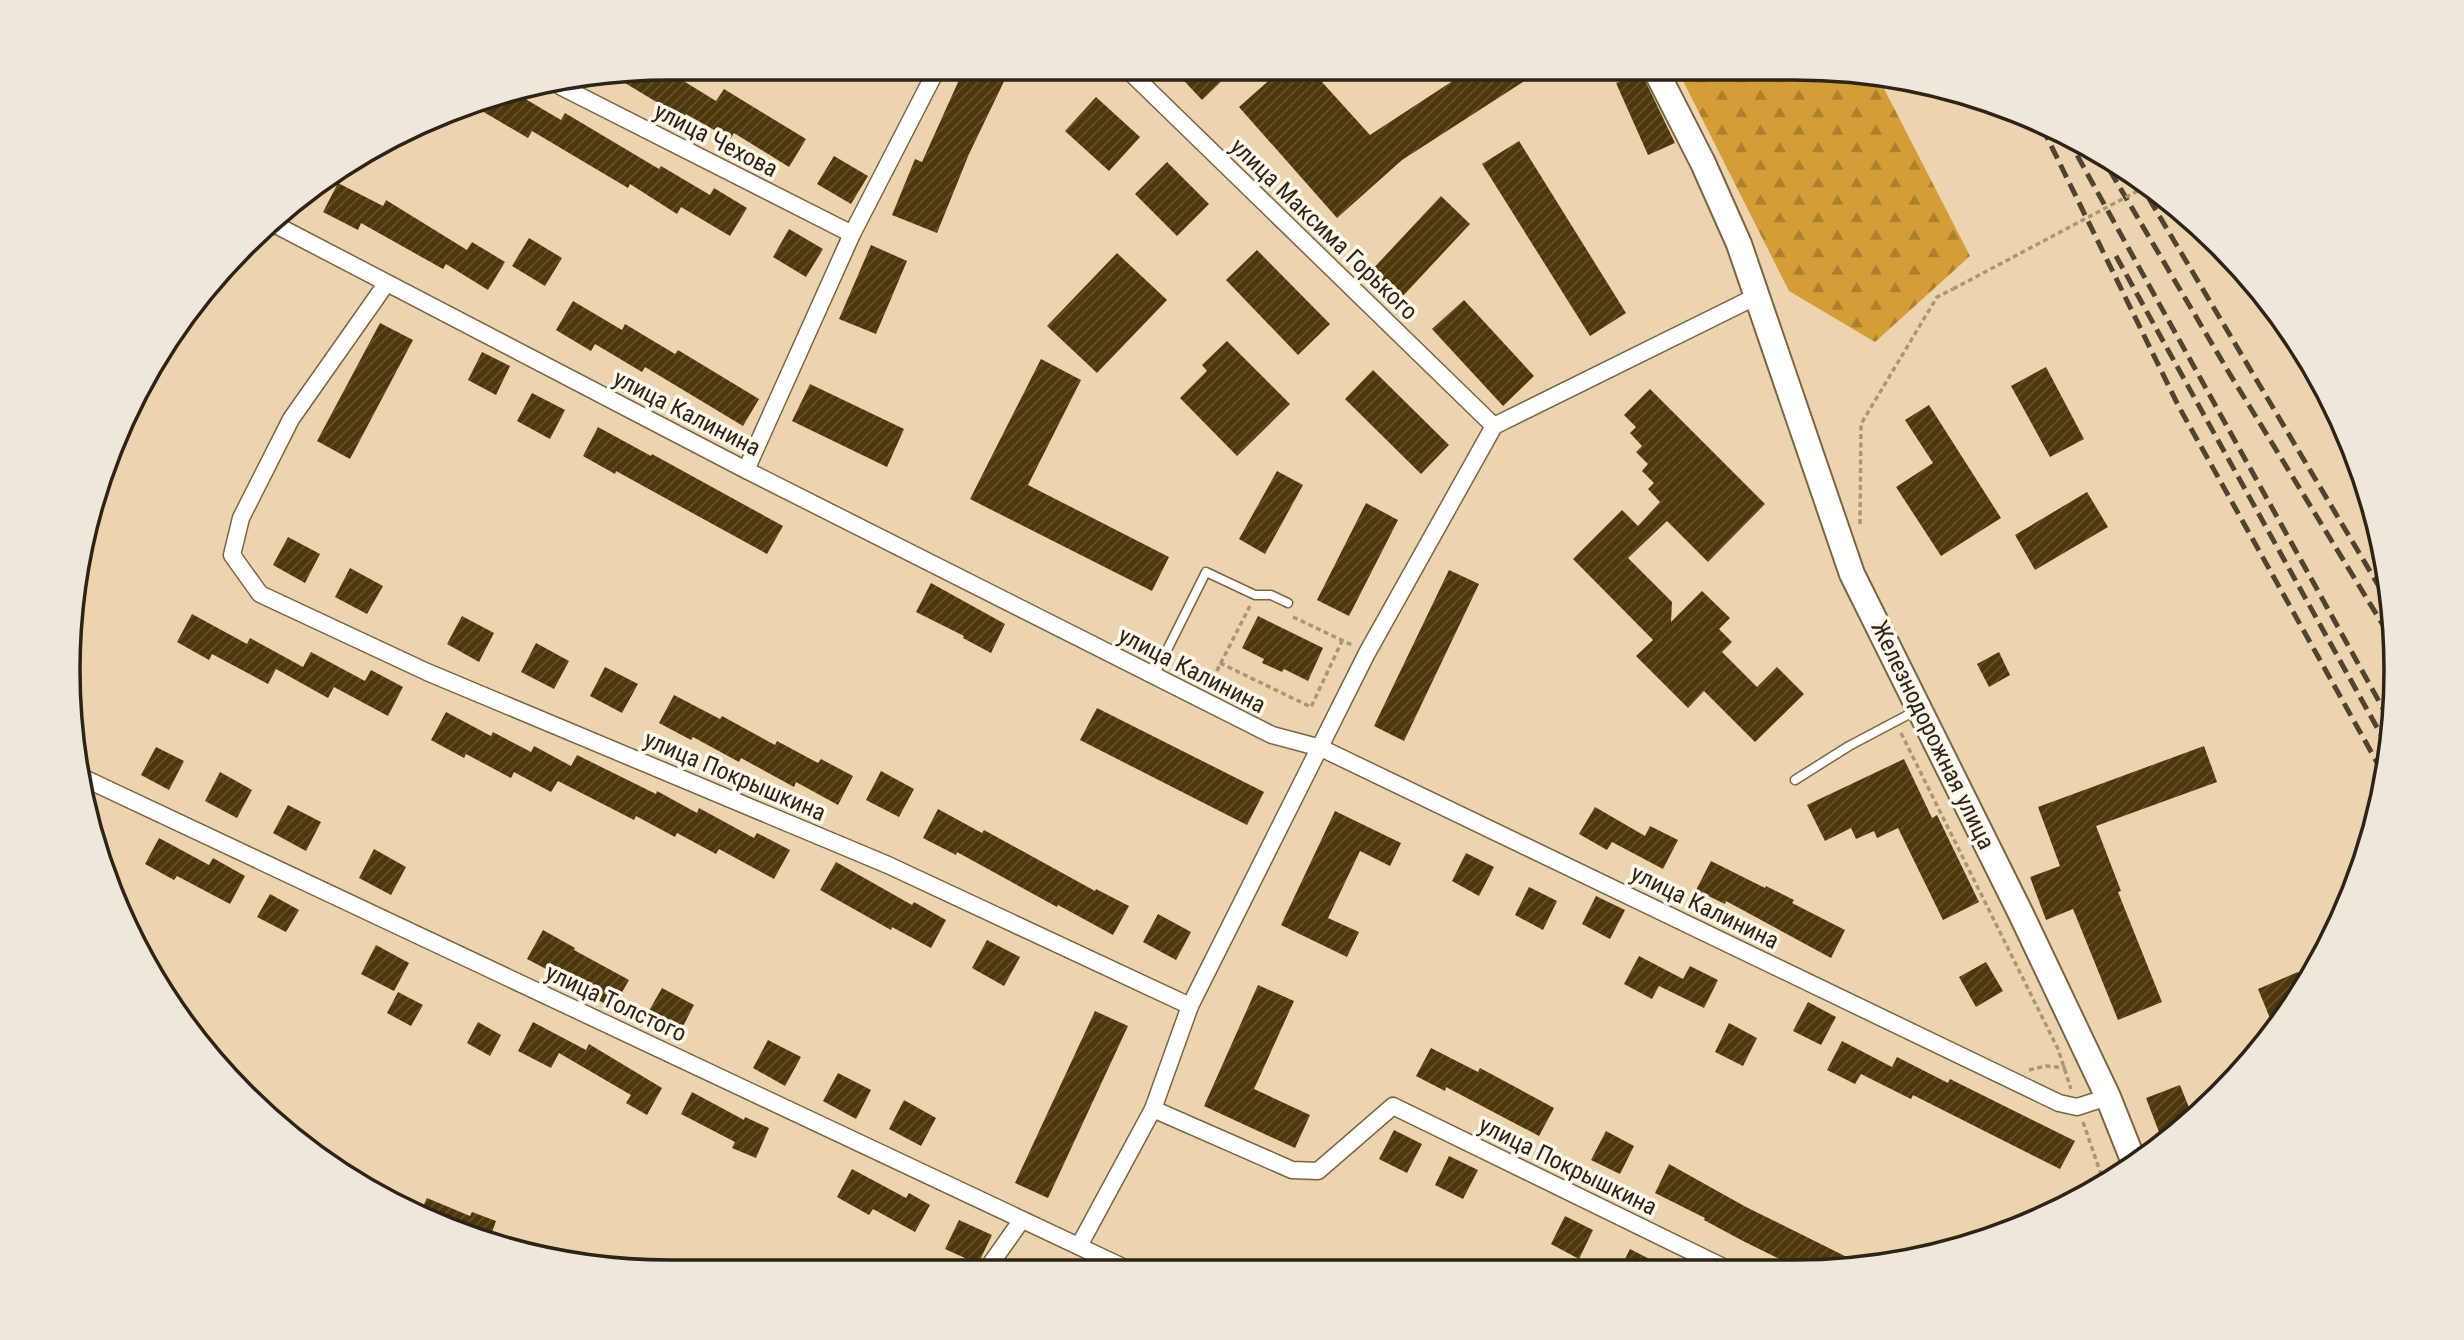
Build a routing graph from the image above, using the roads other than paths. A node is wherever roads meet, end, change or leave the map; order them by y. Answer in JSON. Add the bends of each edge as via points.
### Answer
{"nodes":[{"id":1,"x":931,"y":80,"type":"edge"},
{"id":2,"x":1136,"y":80,"type":"edge"},
{"id":3,"x":1661,"y":80,"type":"edge"},
{"id":4,"x":568,"y":90,"type":"edge"},
{"id":5,"x":280,"y":227,"type":"edge"},
{"id":6,"x":852,"y":234,"type":"junction"},
{"id":7,"x":386,"y":284,"type":"junction"},
{"id":8,"x":1759,"y":295,"type":"junction"},
{"id":9,"x":1494,"y":426,"type":"junction"},
{"id":10,"x":746,"y":470,"type":"junction"},
{"id":11,"x":1288,"y":603,"type":"dead end"},
{"id":12,"x":1154,"y":676,"type":"junction"},
{"id":13,"x":1919,"y":709,"type":"junction"},
{"id":14,"x":1321,"y":748,"type":"junction"},
{"id":15,"x":1795,"y":780,"type":"dead end"},
{"id":16,"x":91,"y":782,"type":"edge"},
{"id":17,"x":1190,"y":1006,"type":"junction"},
{"id":18,"x":2108,"y":1097,"type":"junction"},
{"id":19,"x":1153,"y":1109,"type":"junction"},
{"id":20,"x":2131,"y":1154,"type":"edge"},
{"id":21,"x":1021,"y":1221,"type":"junction"},
{"id":22,"x":1079,"y":1246,"type":"junction"},
{"id":23,"x":993,"y":1260,"type":"edge"},
{"id":24,"x":1108,"y":1260,"type":"edge"},
{"id":25,"x":1709,"y":1260,"type":"edge"}],
"edges":[{"from":1,"to":6,"type":"street"},
{"from":2,"to":9,"type":"street","name":"улица Максима Горького"},
{"from":3,"to":8,"type":"main road","name":"Железнодорожная улица","via":[[1703,163]]},
{"from":4,"to":6,"type":"street","name":"улица Чехова"},
{"from":5,"to":7,"type":"street","name":"улица Калинина"},
{"from":6,"to":10,"type":"street"},
{"from":7,"to":10,"type":"street","name":"улица Калинина"},
{"from":7,"to":17,"type":"street","name":"улица Покрышкина","via":[[291,419],[241,518],[232,555],[260,593],[427,672],[888,865]]},
{"from":8,"to":9,"type":"street"},
{"from":8,"to":13,"type":"main road","name":"Железнодорожная улица","via":[[1852,574]]},
{"from":9,"to":14,"type":"street","via":[[1367,653]]},
{"from":10,"to":12,"type":"street","name":"улица Калинина"},
{"from":11,"to":12,"type":"lane","via":[[1271,594],[1255,595],[1206,572]]},
{"from":12,"to":14,"type":"street","name":"улица Калинина","via":[[1272,735]]},
{"from":13,"to":15,"type":"lane"},
{"from":13,"to":18,"type":"main road","name":"Железнодорожная улица"},
{"from":14,"to":17,"type":"street"},
{"from":14,"to":18,"type":"street","name":"улица Калинина","via":[[2059,1103],[2077,1107]]},
{"from":16,"to":21,"type":"street","name":"улица Толстого"},
{"from":17,"to":19,"type":"street"},
{"from":18,"to":20,"type":"main road","name":"Железнодорожная улица"},
{"from":19,"to":22,"type":"street"},
{"from":19,"to":25,"type":"street","name":"улица Покрышкина","via":[[1292,1170],[1318,1171],[1393,1106]]},
{"from":21,"to":22,"type":"street","name":"улица Толстого"},
{"from":21,"to":23,"type":"street"},
{"from":22,"to":24,"type":"street","name":"улица Толстого"}]}
